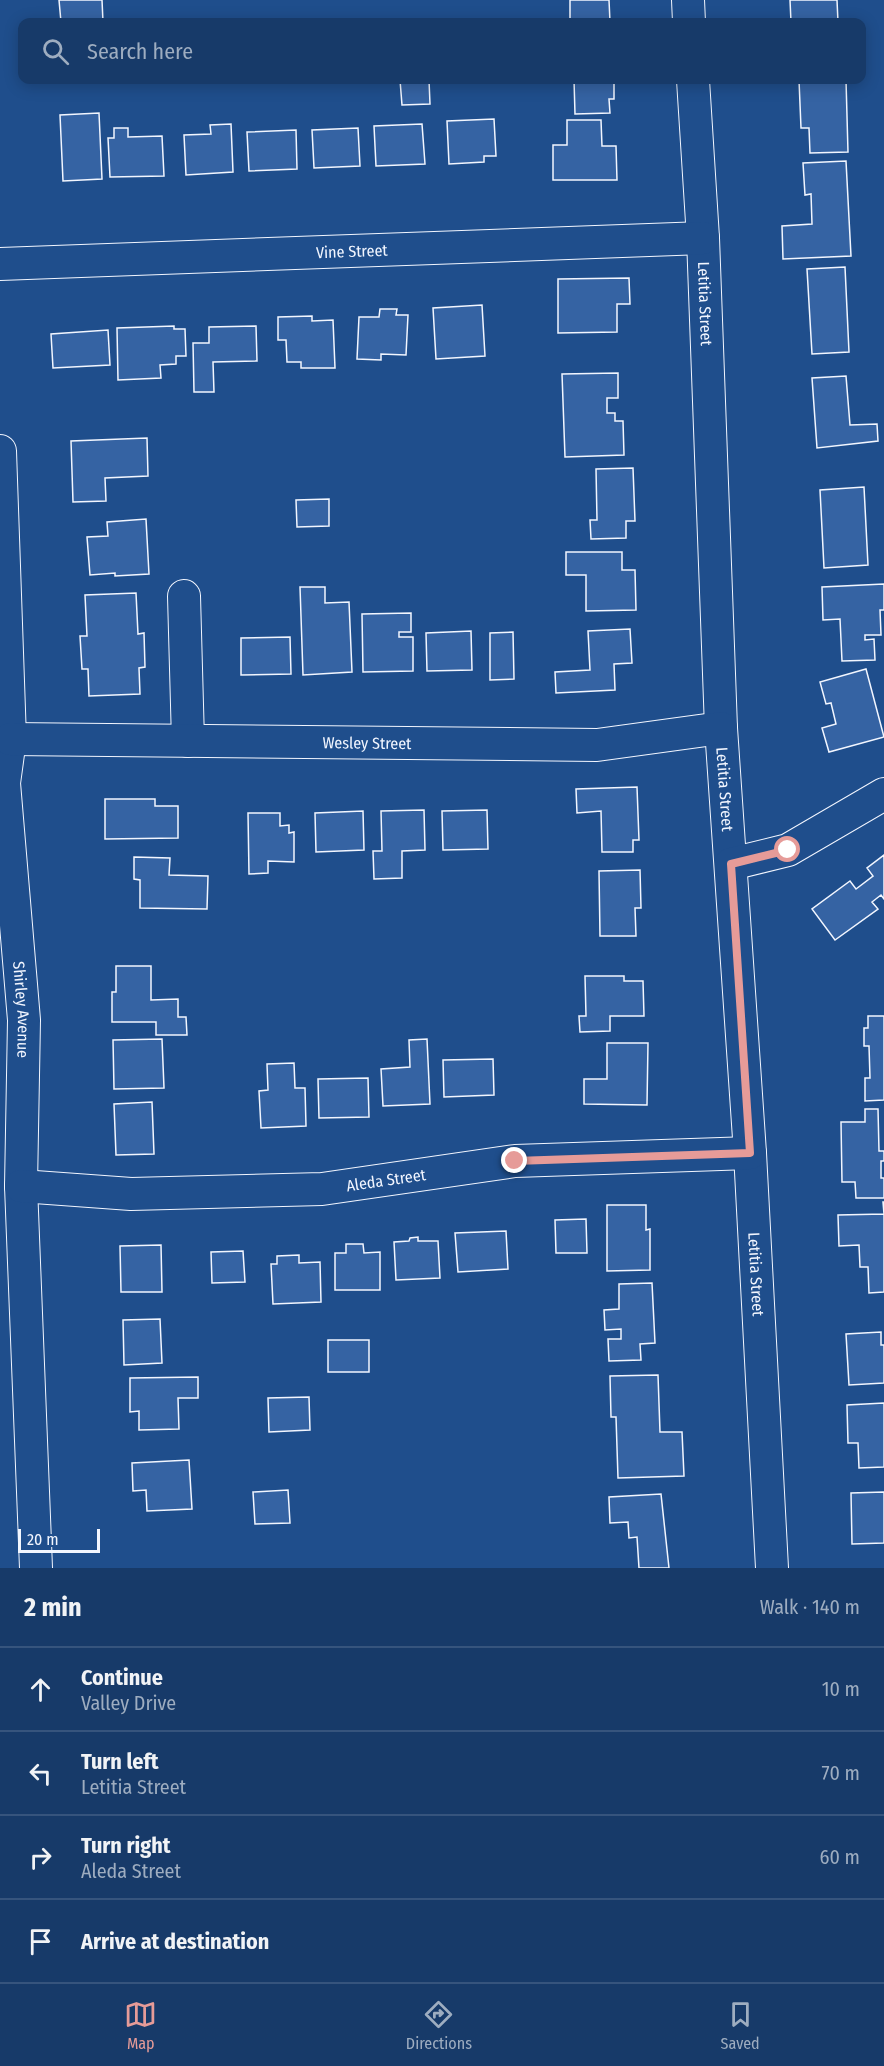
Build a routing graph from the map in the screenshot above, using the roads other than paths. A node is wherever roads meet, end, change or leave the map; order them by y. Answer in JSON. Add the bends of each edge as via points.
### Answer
{"nodes":[{"id":1,"x":688,"y":0,"type":"edge"},
{"id":2,"x":689,"y":18,"type":"edge"},
{"id":3,"x":693,"y":84,"type":"edge"},
{"id":4,"x":703,"y":238,"type":"junction"},
{"id":5,"x":0,"y":264,"type":"edge"},
{"id":6,"x":0,"y":451,"type":"edge"},
{"id":7,"x":184,"y":596,"type":"dead end"},
{"id":8,"x":721,"y":728,"type":"junction"},
{"id":9,"x":10,"y":739,"type":"junction"},
{"id":10,"x":188,"y":741,"type":"junction"},
{"id":11,"x":884,"y":794,"type":"edge"},
{"id":12,"x":731,"y":864,"type":"junction"},
{"id":13,"x":750,"y":1153,"type":"junction"},
{"id":14,"x":21,"y":1186,"type":"junction"},
{"id":15,"x":36,"y":1568,"type":"edge"},
{"id":16,"x":772,"y":1568,"type":"edge"}],
"edges":[{"from":1,"to":2,"type":"street"},
{"from":3,"to":4,"type":"street","name":"Letitia Street"},
{"from":4,"to":5,"type":"street","name":"Vine Street"},
{"from":4,"to":8,"type":"street","name":"Letitia Street"},
{"from":6,"to":9,"type":"street","name":"Shirley Avenue"},
{"from":7,"to":10,"type":"street"},
{"from":8,"to":10,"type":"street","name":"Wesley Street","via":[[597,745]]},
{"from":8,"to":12,"type":"street","name":"Letitia Street"},
{"from":9,"to":10,"type":"street","name":"Wesley Street"},
{"from":9,"to":14,"type":"street","name":"Shirley Avenue","via":[[4,783],[24,1020]]},
{"from":11,"to":12,"type":"street","via":[[788,850]]},
{"from":12,"to":13,"type":"street","name":"Letitia Street"},
{"from":13,"to":14,"type":"street","name":"Aleda Street","via":[[515,1161],[322,1189],[131,1194]]},
{"from":13,"to":16,"type":"street","name":"Letitia Street"},
{"from":14,"to":15,"type":"street","name":"Shirley Avenue"}]}
